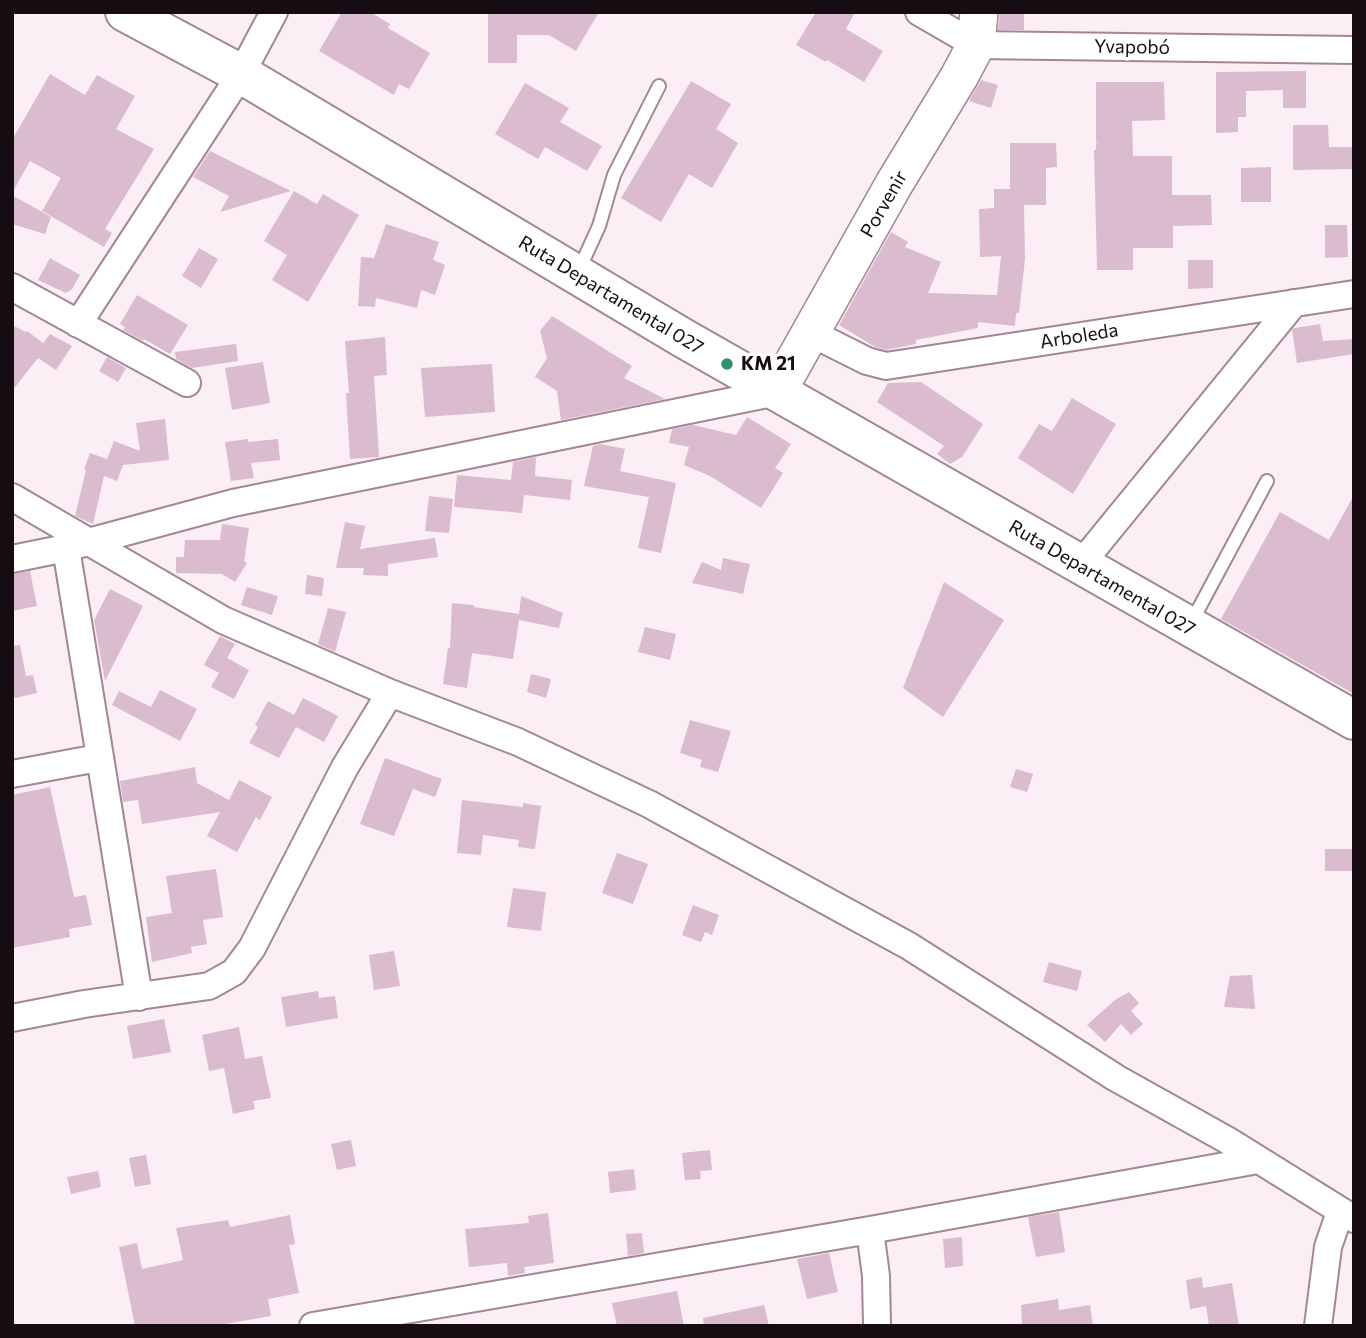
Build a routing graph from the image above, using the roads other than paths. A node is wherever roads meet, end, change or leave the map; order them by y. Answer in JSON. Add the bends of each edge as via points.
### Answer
{"nodes":[{"id":1,"x":125,"y":12,"type":"edge"},
{"id":2,"x":274,"y":12,"type":"edge"},
{"id":3,"x":919,"y":12,"type":"edge"},
{"id":4,"x":977,"y":29,"type":"edge"},
{"id":5,"x":1354,"y":50,"type":"edge"},
{"id":6,"x":241,"y":74,"type":"junction"},
{"id":7,"x":659,"y":86,"type":"dead end"},
{"id":8,"x":576,"y":275,"type":"junction"},
{"id":9,"x":12,"y":287,"type":"edge"},
{"id":10,"x":1354,"y":294,"type":"edge"},
{"id":11,"x":1294,"y":303,"type":"junction"},
{"id":12,"x":78,"y":324,"type":"junction"},
{"id":13,"x":811,"y":333,"type":"junction"},
{"id":14,"x":187,"y":383,"type":"dead end"},
{"id":15,"x":777,"y":392,"type":"junction"},
{"id":16,"x":1267,"y":481,"type":"dead end"},
{"id":17,"x":12,"y":496,"type":"edge"},
{"id":18,"x":78,"y":544,"type":"junction"},
{"id":19,"x":12,"y":559,"type":"edge"},
{"id":20,"x":1080,"y":565,"type":"junction"},
{"id":21,"x":1189,"y":626,"type":"junction"},
{"id":22,"x":390,"y":694,"type":"junction"},
{"id":23,"x":1354,"y":720,"type":"edge"},
{"id":24,"x":99,"y":758,"type":"junction"},
{"id":25,"x":12,"y":774,"type":"edge"},
{"id":26,"x":139,"y":997,"type":"junction"},
{"id":27,"x":12,"y":1018,"type":"edge"},
{"id":28,"x":1258,"y":1160,"type":"junction"},
{"id":29,"x":1347,"y":1215,"type":"edge"},
{"id":30,"x":870,"y":1230,"type":"junction"},
{"id":31,"x":313,"y":1326,"type":"edge"},
{"id":32,"x":877,"y":1326,"type":"edge"},
{"id":33,"x":1318,"y":1326,"type":"edge"}],
"edges":[{"from":1,"to":6,"type":"main road","name":"Ruta Departamental 027"},
{"from":2,"to":6,"type":"street"},
{"from":3,"to":4,"type":"street","name":"Yvapobó"},
{"from":4,"to":5,"type":"street","name":"Yvapobó"},
{"from":4,"to":13,"type":"street","name":"Porvenir"},
{"from":6,"to":8,"type":"main road","name":"Ruta Departamental 027"},
{"from":6,"to":12,"type":"street"},
{"from":7,"to":8,"type":"lane","via":[[614,175]]},
{"from":8,"to":15,"type":"main road","name":"Ruta Departamental 027"},
{"from":9,"to":12,"type":"street"},
{"from":10,"to":11,"type":"street","name":"Arboleda"},
{"from":11,"to":13,"type":"street","name":"Arboleda","via":[[886,366]]},
{"from":11,"to":20,"type":"street"},
{"from":12,"to":14,"type":"street"},
{"from":13,"to":15,"type":"street","name":"Porvenir"},
{"from":15,"to":18,"type":"street","via":[[233,503]]},
{"from":15,"to":20,"type":"main road","name":"Ruta Departamental 027"},
{"from":16,"to":21,"type":"lane"},
{"from":17,"to":18,"type":"street"},
{"from":18,"to":19,"type":"street"},
{"from":18,"to":22,"type":"street","via":[[223,620]]},
{"from":18,"to":24,"type":"street"},
{"from":20,"to":21,"type":"main road","name":"Ruta Departamental 027"},
{"from":21,"to":23,"type":"main road","name":"Ruta Departamental 027"},
{"from":22,"to":26,"type":"street","via":[[345,767],[251,948],[234,972],[209,986]]},
{"from":22,"to":28,"type":"street","via":[[518,742],[649,804],[909,946],[1116,1078]]},
{"from":24,"to":25,"type":"street"},
{"from":24,"to":26,"type":"street"},
{"from":26,"to":27,"type":"street"},
{"from":28,"to":29,"type":"street"},
{"from":28,"to":30,"type":"street"},
{"from":29,"to":33,"type":"street","via":[[1328,1247]]},
{"from":30,"to":31,"type":"street"},
{"from":30,"to":32,"type":"street"}]}
